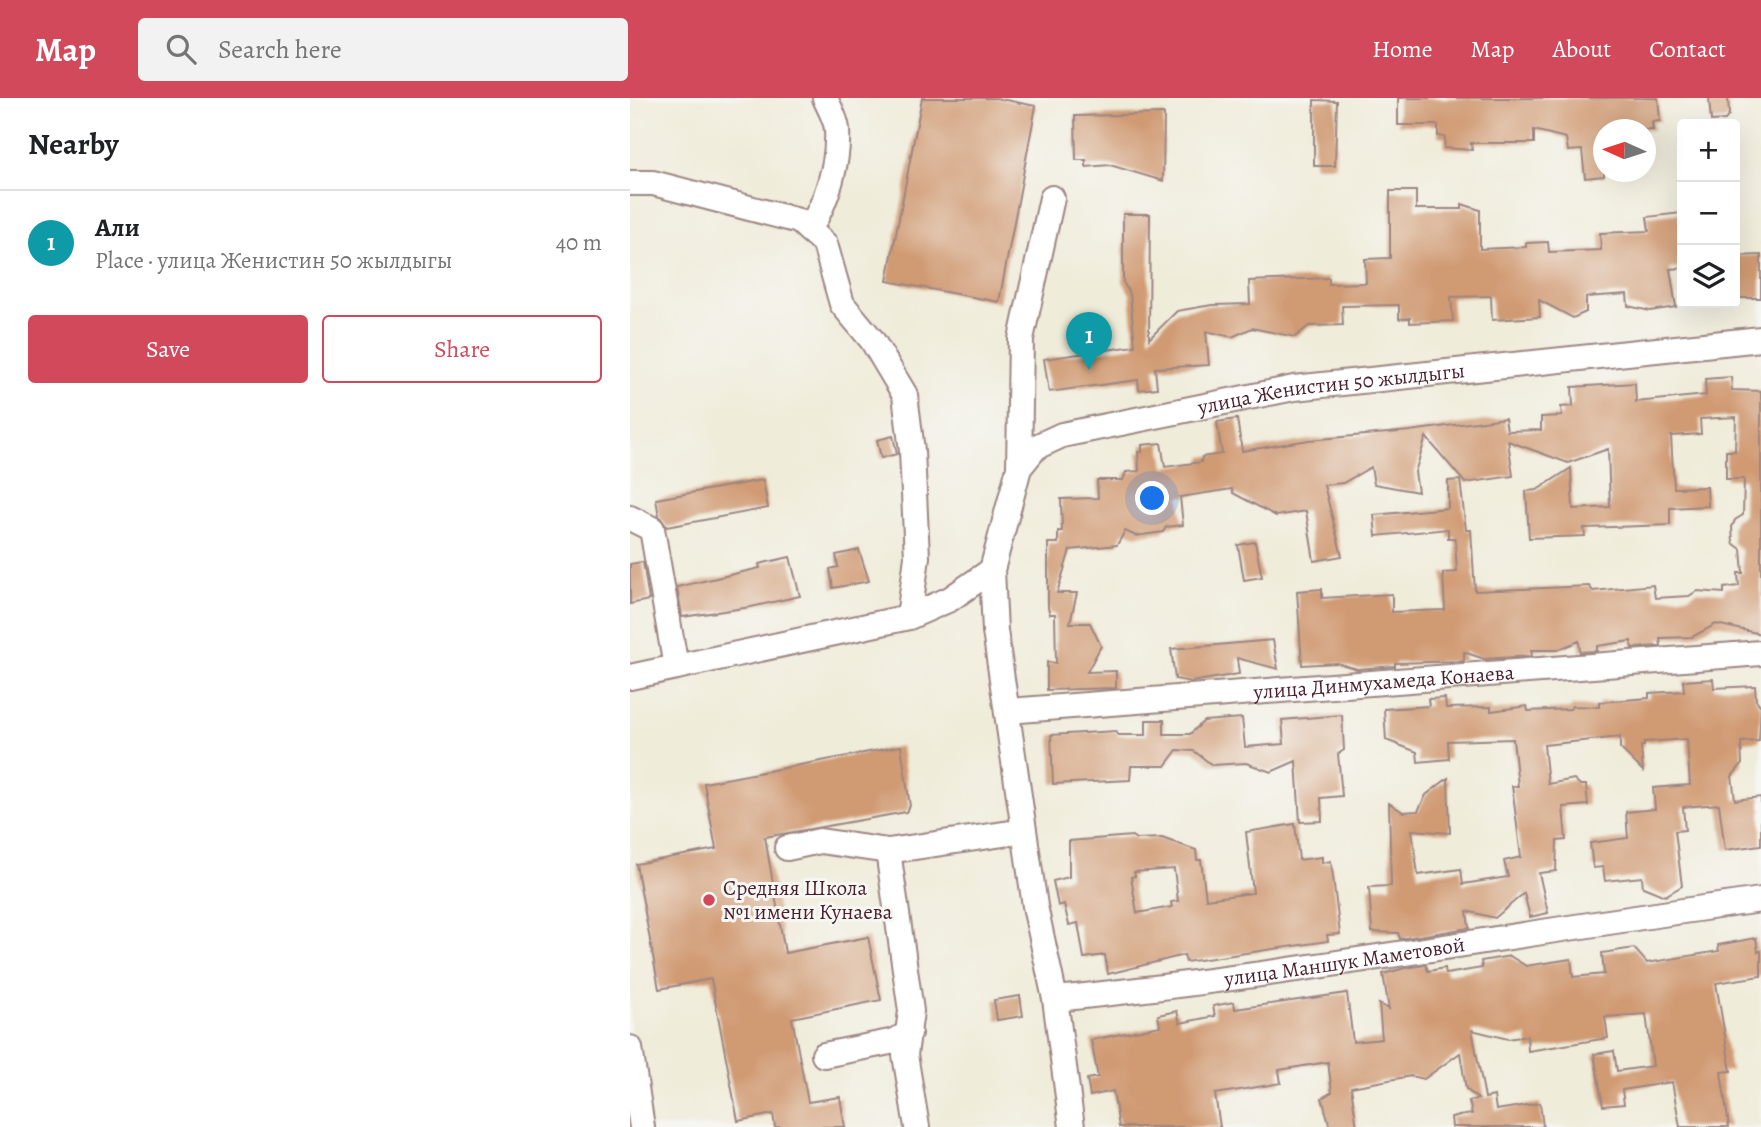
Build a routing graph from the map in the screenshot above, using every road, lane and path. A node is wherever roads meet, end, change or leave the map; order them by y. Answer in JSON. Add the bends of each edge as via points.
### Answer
{"nodes":[{"id":1,"x":825,"y":98,"type":"edge"},
{"id":2,"x":630,"y":183,"type":"edge"},
{"id":3,"x":1052,"y":198,"type":"dead end"},
{"id":4,"x":809,"y":230,"type":"junction"},
{"id":5,"x":1761,"y":339,"type":"edge"},
{"id":6,"x":1019,"y":468,"type":"junction"},
{"id":7,"x":630,"y":519,"type":"edge"},
{"id":8,"x":992,"y":570,"type":"junction"},
{"id":9,"x":909,"y":617,"type":"junction"},
{"id":10,"x":1761,"y":653,"type":"edge"},
{"id":11,"x":676,"y":667,"type":"junction"},
{"id":12,"x":630,"y":677,"type":"edge"},
{"id":13,"x":1007,"y":711,"type":"junction"},
{"id":14,"x":1024,"y":831,"type":"junction"},
{"id":15,"x":787,"y":848,"type":"dead end"},
{"id":16,"x":888,"y":850,"type":"junction"},
{"id":17,"x":1761,"y":900,"type":"edge"},
{"id":18,"x":1055,"y":999,"type":"junction"},
{"id":19,"x":909,"y":1033,"type":"junction"},
{"id":20,"x":630,"y":1048,"type":"edge"},
{"id":21,"x":824,"y":1055,"type":"dead end"},
{"id":22,"x":642,"y":1127,"type":"edge"},
{"id":23,"x":917,"y":1127,"type":"edge"},
{"id":24,"x":1072,"y":1127,"type":"edge"}],
"edges":[{"from":1,"to":4,"type":"street","via":[[837,127],[833,173]]},
{"from":2,"to":4,"type":"street","via":[[653,183],[723,201],[799,221]]},
{"from":3,"to":6,"type":"street","via":[[1021,339]]},
{"from":4,"to":9,"type":"street","via":[[825,244],[842,304],[872,340],[905,395],[917,557]]},
{"from":5,"to":6,"type":"street","name":"улица Женистин 50 жылдыгы","via":[[1294,388],[1062,435],[1036,447]]},
{"from":6,"to":8,"type":"street"},
{"from":7,"to":11,"type":"street","via":[[652,529]]},
{"from":8,"to":9,"type":"street","via":[[950,599]]},
{"from":8,"to":13,"type":"street"},
{"from":9,"to":11,"type":"street"},
{"from":10,"to":13,"type":"street","name":"улица Динмухамеда Конаева"},
{"from":11,"to":12,"type":"street"},
{"from":13,"to":14,"type":"street"},
{"from":14,"to":16,"type":"street"},
{"from":14,"to":18,"type":"street"},
{"from":15,"to":16,"type":"street","via":[[820,841]]},
{"from":16,"to":19,"type":"street","via":[[911,1011]]},
{"from":17,"to":18,"type":"street","name":"улица Маншук Маметовой","via":[[1339,965]]},
{"from":18,"to":24,"type":"street"},
{"from":19,"to":21,"type":"street","via":[[895,1041]]},
{"from":19,"to":23,"type":"street","via":[[905,1055]]},
{"from":20,"to":22,"type":"street"}]}
